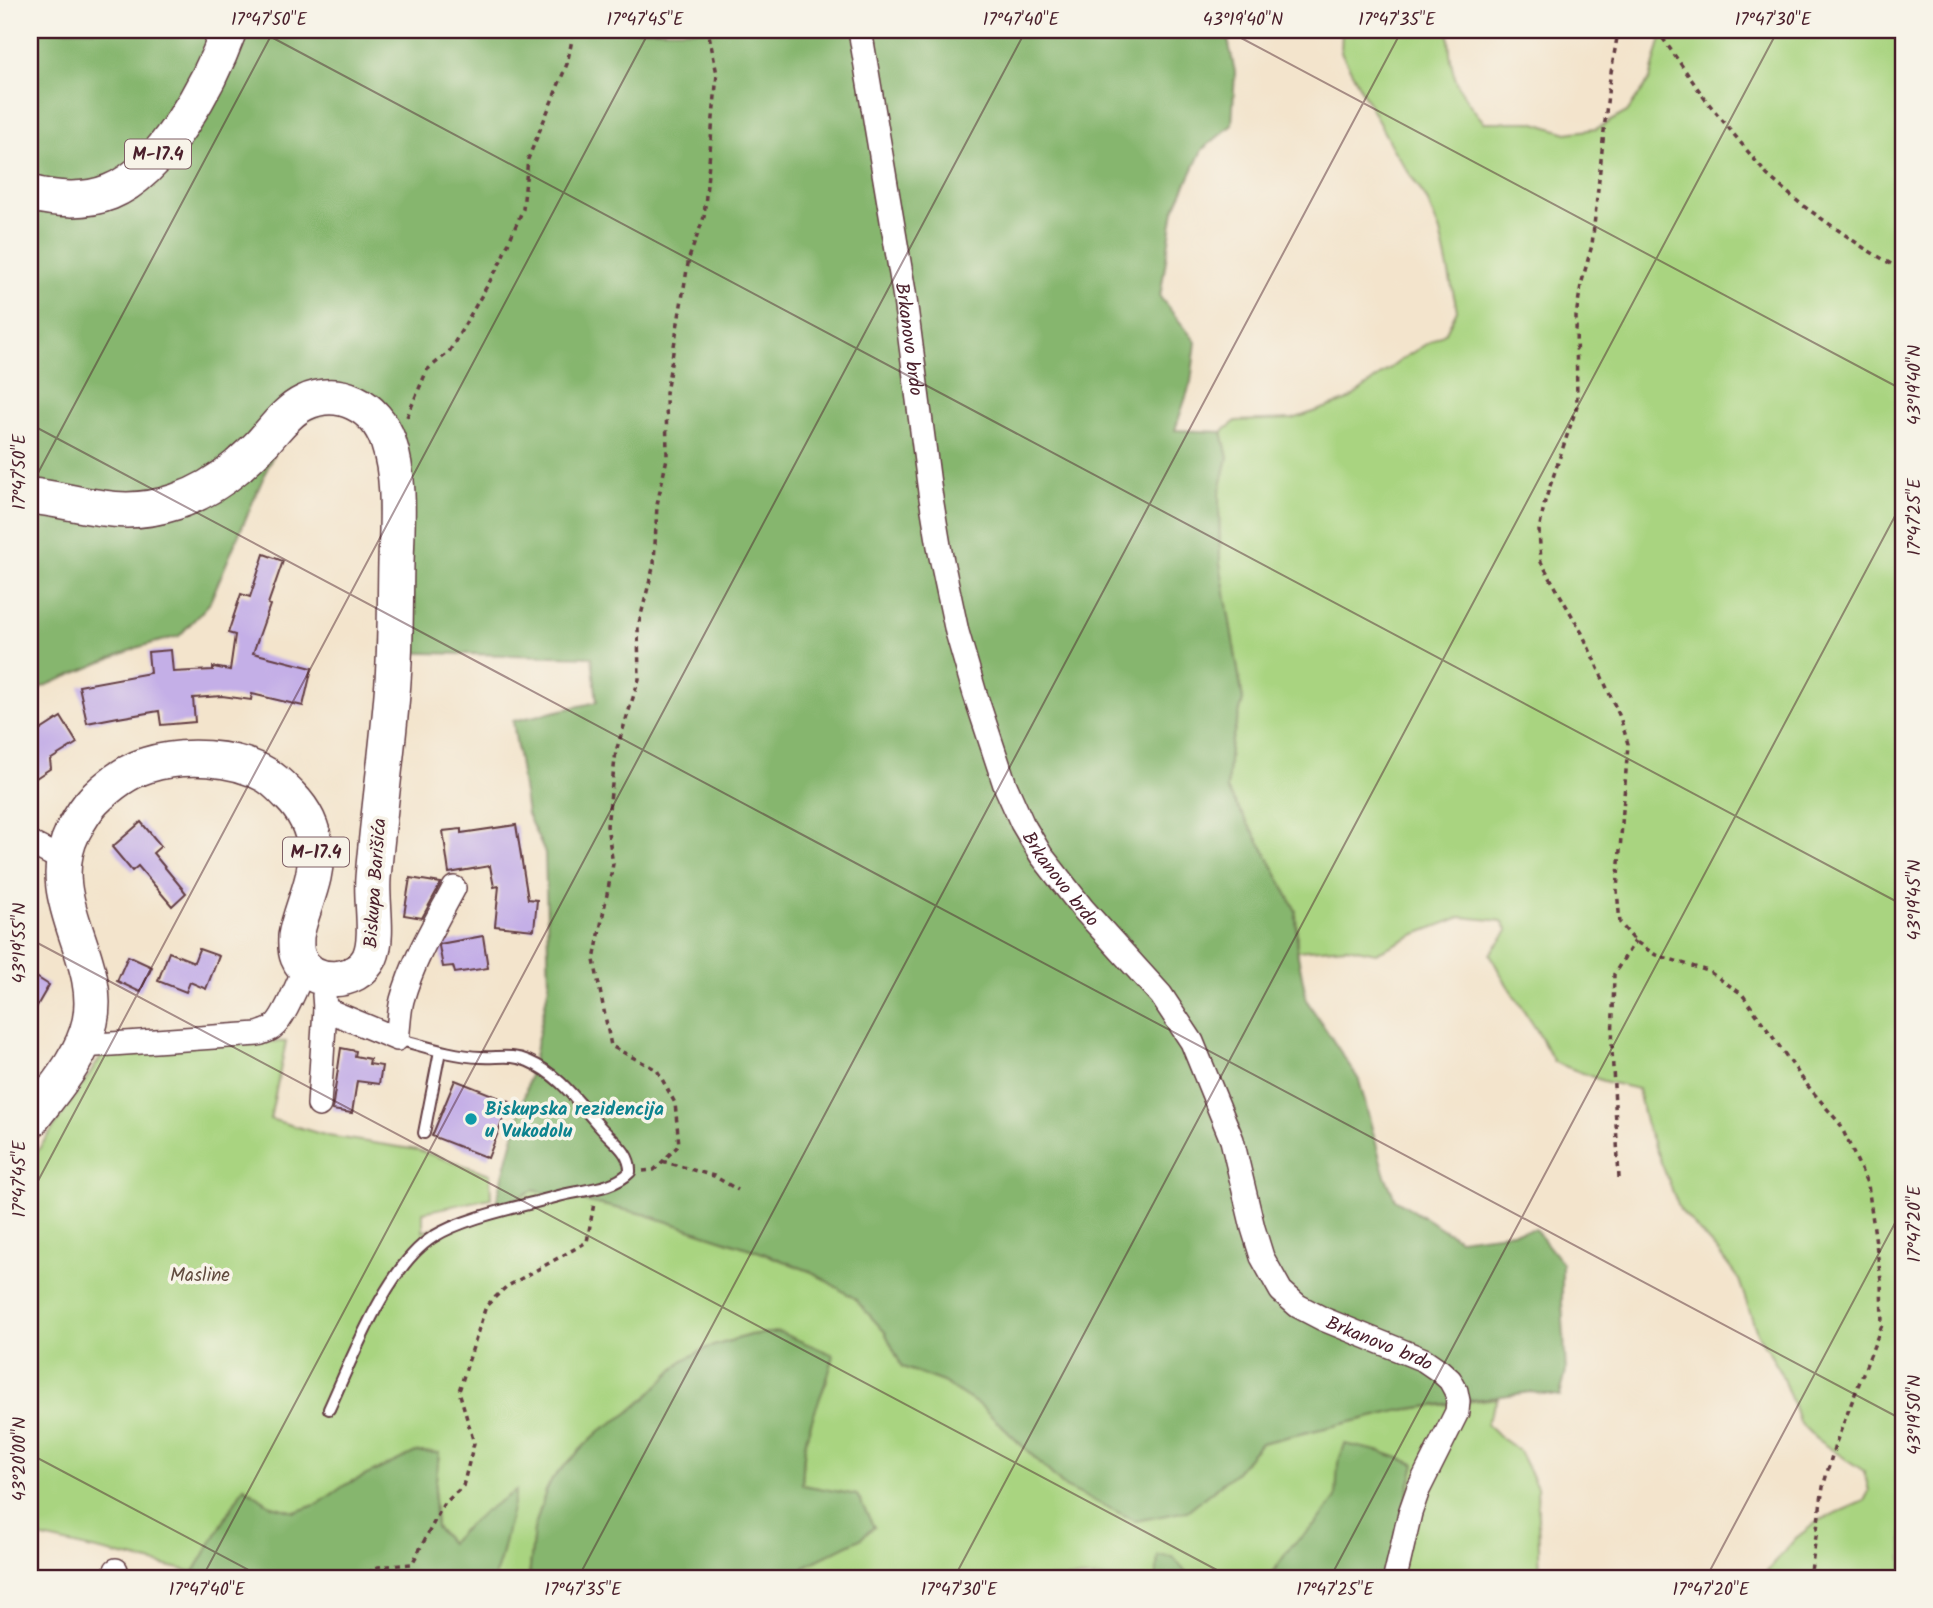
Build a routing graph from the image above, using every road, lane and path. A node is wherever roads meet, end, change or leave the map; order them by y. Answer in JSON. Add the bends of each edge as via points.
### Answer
{"nodes":[{"id":1,"x":229,"y":30,"type":"edge"},
{"id":2,"x":574,"y":30,"type":"edge"},
{"id":3,"x":708,"y":30,"type":"edge"},
{"id":4,"x":860,"y":30,"type":"edge"},
{"id":5,"x":1620,"y":30,"type":"edge"},
{"id":6,"x":1657,"y":30,"type":"edge"},
{"id":7,"x":30,"y":193,"type":"edge"},
{"id":8,"x":1903,"y":271,"type":"edge"},
{"id":9,"x":388,"y":442,"type":"junction"},
{"id":10,"x":30,"y":496,"type":"edge"},
{"id":11,"x":30,"y":843,"type":"edge"},
{"id":12,"x":63,"y":860,"type":"junction"},
{"id":13,"x":454,"y":888,"type":"dead end"},
{"id":14,"x":1635,"y":941,"type":"junction"},
{"id":15,"x":317,"y":985,"type":"junction"},
{"id":16,"x":397,"y":1039,"type":"junction"},
{"id":17,"x":82,"y":1046,"type":"junction"},
{"id":18,"x":440,"y":1051,"type":"junction"},
{"id":19,"x":319,"y":1105,"type":"dead end"},
{"id":20,"x":30,"y":1121,"type":"edge"},
{"id":21,"x":424,"y":1133,"type":"dead end"},
{"id":22,"x":662,"y":1161,"type":"junction"},
{"id":23,"x":630,"y":1172,"type":"junction"},
{"id":24,"x":1619,"y":1178,"type":"dead end"},
{"id":25,"x":597,"y":1188,"type":"junction"},
{"id":26,"x":738,"y":1190,"type":"dead end"},
{"id":27,"x":329,"y":1409,"type":"dead end"},
{"id":28,"x":359,"y":1578,"type":"edge"},
{"id":29,"x":1395,"y":1578,"type":"edge"},
{"id":30,"x":1810,"y":1578,"type":"edge"}],
"edges":[{"from":1,"to":7,"type":"main road","number":"M-17.4","via":[[183,121],[144,170],[128,183],[91,197]]},
{"from":2,"to":9,"type":"path","via":[[567,64],[528,159],[523,209],[498,267],[449,352],[426,370],[405,420]]},
{"from":3,"to":22,"type":"path","via":[[717,74],[704,217],[689,258],[666,393],[667,458],[657,505],[654,564],[638,626],[639,680],[615,751],[607,826],[613,864],[594,960],[611,1046],[657,1070],[675,1103],[679,1145]]},
{"from":4,"to":29,"type":"street","name":"Brkanovo brdo","via":[[904,292],[940,552],[961,644],[1005,785],[1041,855],[1161,995],[1192,1042],[1232,1140],[1262,1256],[1281,1291],[1323,1319],[1424,1360],[1450,1380],[1456,1391],[1457,1412],[1418,1490]]},
{"from":5,"to":14,"type":"path","via":[[1609,84],[1592,245],[1576,316],[1577,406],[1539,530],[1541,562],[1582,633],[1628,744],[1617,890],[1620,923]]},
{"from":6,"to":8,"type":"path","via":[[1704,99],[1767,175],[1802,205]]},
{"from":9,"to":10,"type":"main road","name":"Biskupa Barišića","number":"M-17.4","via":[[381,426],[358,403],[318,398],[293,410],[210,487],[176,502],[126,511]]},
{"from":9,"to":15,"type":"main road","name":"Biskupa Barišića","number":"M-17.4","via":[[397,500],[393,693],[372,888],[372,950],[362,968],[351,976]]},
{"from":11,"to":12,"type":"street"},
{"from":12,"to":15,"type":"main road","number":"M-17.4","via":[[74,829],[93,802],[146,765],[200,759],[251,767],[269,776],[294,800],[313,835],[315,865],[296,948]]},
{"from":12,"to":17,"type":"main road","number":"M-17.4","via":[[64,891],[92,995]]},
{"from":13,"to":16,"type":"street","via":[[408,982]]},
{"from":14,"to":24,"type":"path","via":[[1614,974],[1612,1050]]},
{"from":14,"to":30,"type":"path","via":[[1654,954],[1708,971],[1742,994],[1840,1124],[1868,1185],[1882,1325],[1832,1455]]},
{"from":15,"to":16,"type":"street"},
{"from":15,"to":17,"type":"street","via":[[275,1026],[258,1034]]},
{"from":15,"to":19,"type":"street"},
{"from":16,"to":18,"type":"lane"},
{"from":17,"to":20,"type":"main road","number":"M-17.4"},
{"from":18,"to":21,"type":"lane"},
{"from":18,"to":23,"type":"lane","via":[[481,1057],[507,1055],[548,1073],[627,1156]]},
{"from":22,"to":23,"type":"path","via":[[654,1170]]},
{"from":22,"to":26,"type":"path","via":[[714,1176]]},
{"from":23,"to":25,"type":"lane","via":[[615,1184]]},
{"from":25,"to":27,"type":"lane","via":[[460,1224],[419,1247],[383,1298]]},
{"from":25,"to":28,"type":"path","via":[[587,1242],[506,1287],[486,1306],[460,1391],[474,1443],[463,1486],[443,1505],[412,1563],[378,1567]]}]}
